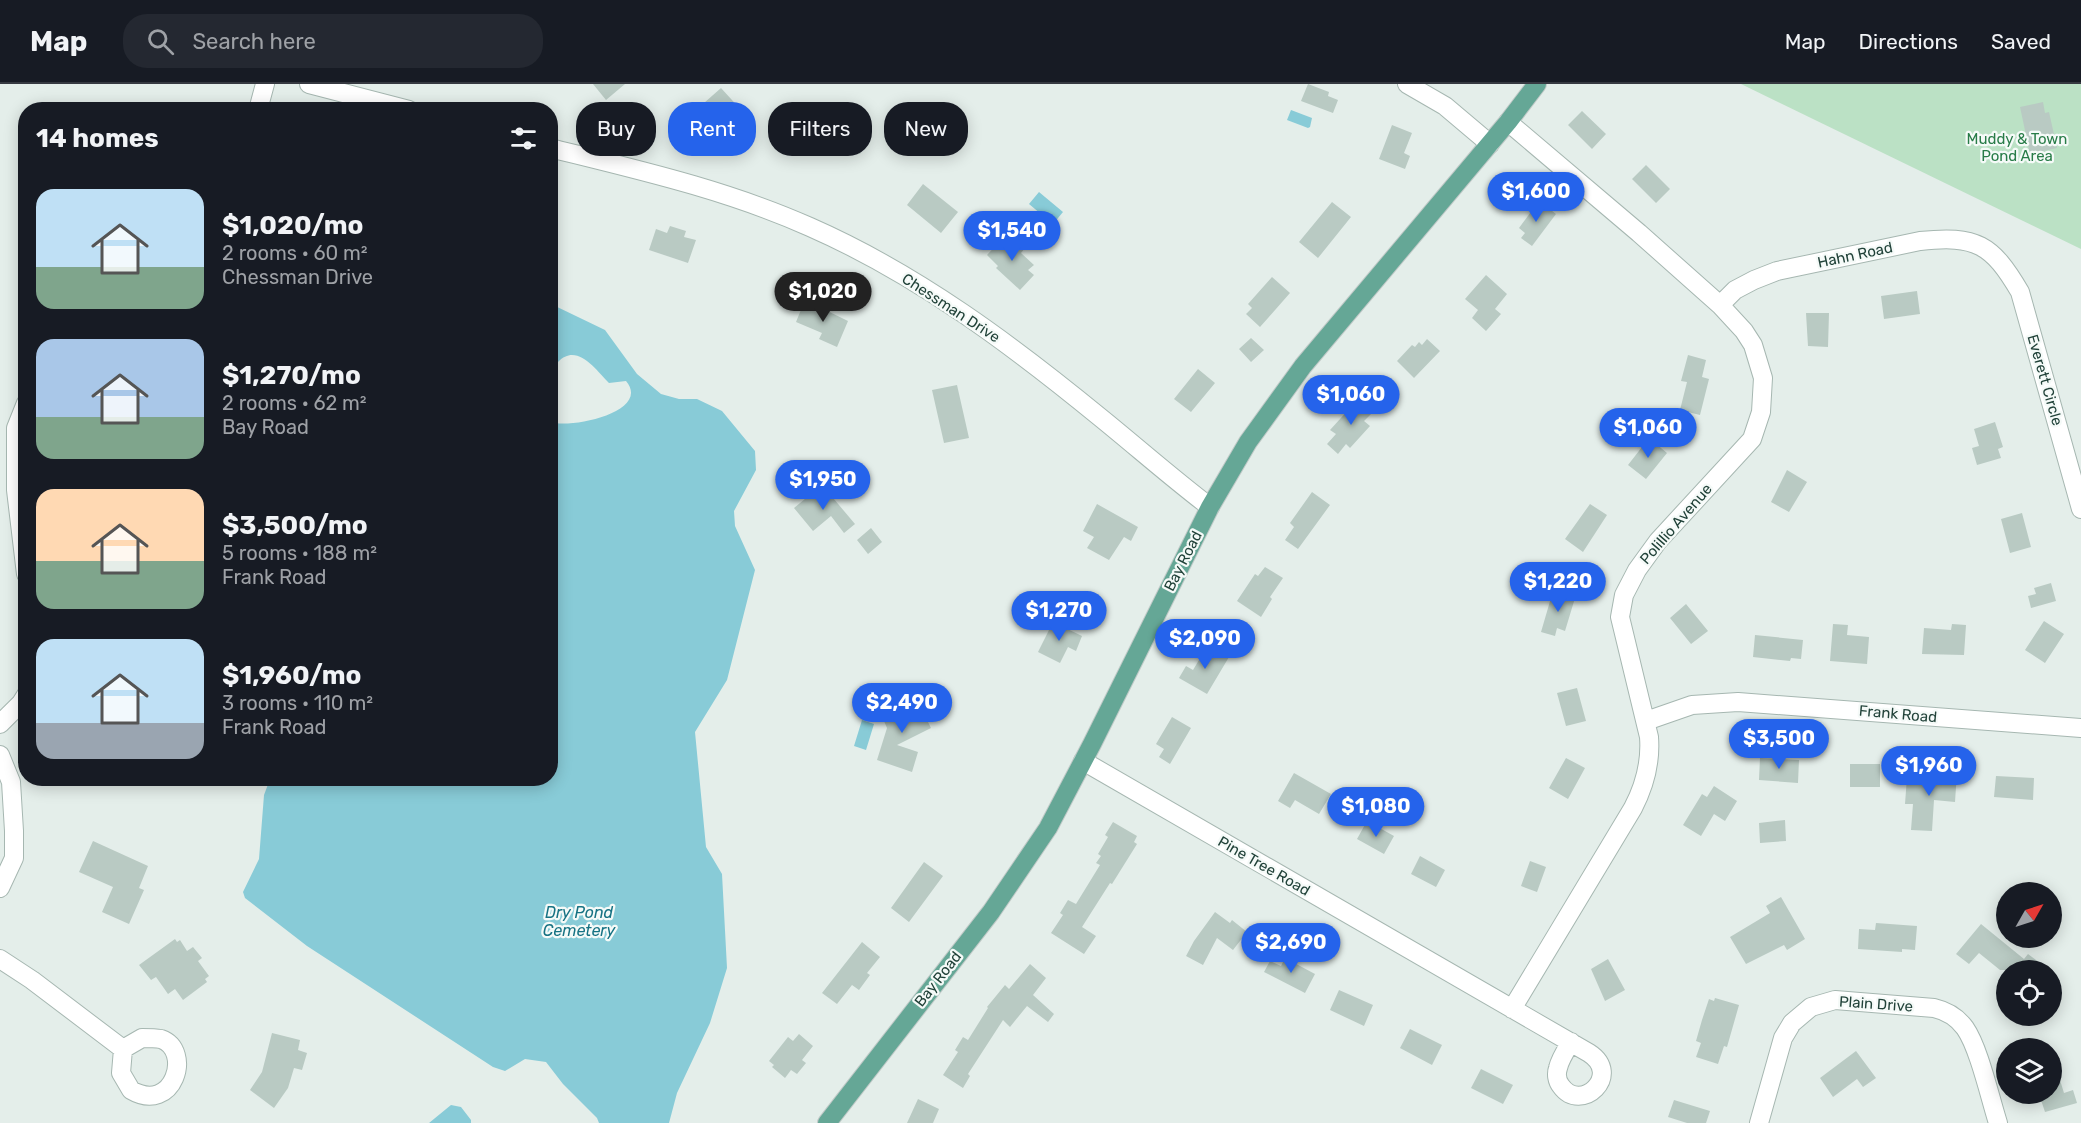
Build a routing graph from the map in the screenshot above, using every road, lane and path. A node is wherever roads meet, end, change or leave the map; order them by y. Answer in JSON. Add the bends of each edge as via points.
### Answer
{"nodes":[{"id":1,"x":265,"y":84,"type":"edge"},
{"id":2,"x":309,"y":84,"type":"edge"},
{"id":3,"x":1407,"y":84,"type":"edge"},
{"id":4,"x":1537,"y":84,"type":"edge"},
{"id":5,"x":260,"y":102,"type":"edge"},
{"id":6,"x":378,"y":102,"type":"edge"},
{"id":7,"x":1508,"y":122,"type":"junction"},
{"id":8,"x":1490,"y":144,"type":"junction"},
{"id":9,"x":558,"y":150,"type":"edge"},
{"id":10,"x":1997,"y":257,"type":"joint"},
{"id":11,"x":1720,"y":305,"type":"junction"},
{"id":12,"x":18,"y":423,"type":"edge"},
{"id":13,"x":18,"y":507,"type":"edge"},
{"id":14,"x":1210,"y":507,"type":"junction"},
{"id":15,"x":2081,"y":509,"type":"edge"},
{"id":16,"x":18,"y":706,"type":"edge"},
{"id":17,"x":1646,"y":721,"type":"junction"},
{"id":18,"x":0,"y":724,"type":"edge"},
{"id":19,"x":2081,"y":728,"type":"edge"},
{"id":20,"x":0,"y":755,"type":"edge"},
{"id":21,"x":1083,"y":762,"type":"junction"},
{"id":22,"x":0,"y":888,"type":"edge"},
{"id":23,"x":0,"y":959,"type":"edge"},
{"id":24,"x":1512,"y":1009,"type":"junction"},
{"id":25,"x":1571,"y":1042,"type":"dead end"},
{"id":26,"x":123,"y":1049,"type":"dead end"},
{"id":27,"x":827,"y":1123,"type":"edge"},
{"id":28,"x":1759,"y":1123,"type":"edge"},
{"id":29,"x":1998,"y":1123,"type":"edge"}],
"edges":[{"from":1,"to":5,"type":"street"},
{"from":2,"to":6,"type":"street"},
{"from":3,"to":8,"type":"street","via":[[1444,106]]},
{"from":4,"to":7,"type":"main road","name":"Bay Road"},
{"from":7,"to":8,"type":"main road","name":"Bay Road"},
{"from":7,"to":11,"type":"street","name":"Polillio Avenue"},
{"from":8,"to":14,"type":"main road","name":"Bay Road","via":[[1285,390],[1248,442]]},
{"from":9,"to":14,"type":"street","name":"Chessman Drive","via":[[684,181],[758,205],[874,259],[992,333]]},
{"from":10,"to":11,"type":"street","name":"Hahn Road","via":[[1980,244],[1963,240],[1920,241],[1777,271],[1735,290]]},
{"from":10,"to":15,"type":"street","name":"Everett Circle","via":[[2020,292]]},
{"from":11,"to":17,"type":"street","name":"Polillio Avenue","via":[[1753,345],[1763,378],[1761,412],[1745,448],[1658,541],[1624,595],[1620,617]]},
{"from":12,"to":13,"type":"street"},
{"from":14,"to":21,"type":"main road","name":"Bay Road"},
{"from":16,"to":18,"type":"street"},
{"from":17,"to":19,"type":"street","name":"Frank Road","via":[[1692,705],[1738,702]]},
{"from":17,"to":24,"type":"street","name":"Polillio Avenue","via":[[1649,764],[1639,796]]},
{"from":20,"to":22,"type":"street","via":[[11,782],[14,858]]},
{"from":21,"to":24,"type":"street","name":"Pine Tree Road"},
{"from":21,"to":27,"type":"main road","name":"Bay Road","via":[[1053,819],[991,912]]},
{"from":23,"to":26,"type":"street"},
{"from":24,"to":25,"type":"street","name":"Pine Tree Road"},
{"from":28,"to":29,"type":"street","name":"Plain Drive","via":[[1787,1030],[1811,1006],[1835,1000],[1934,1008],[1956,1018],[1972,1042]]}]}
